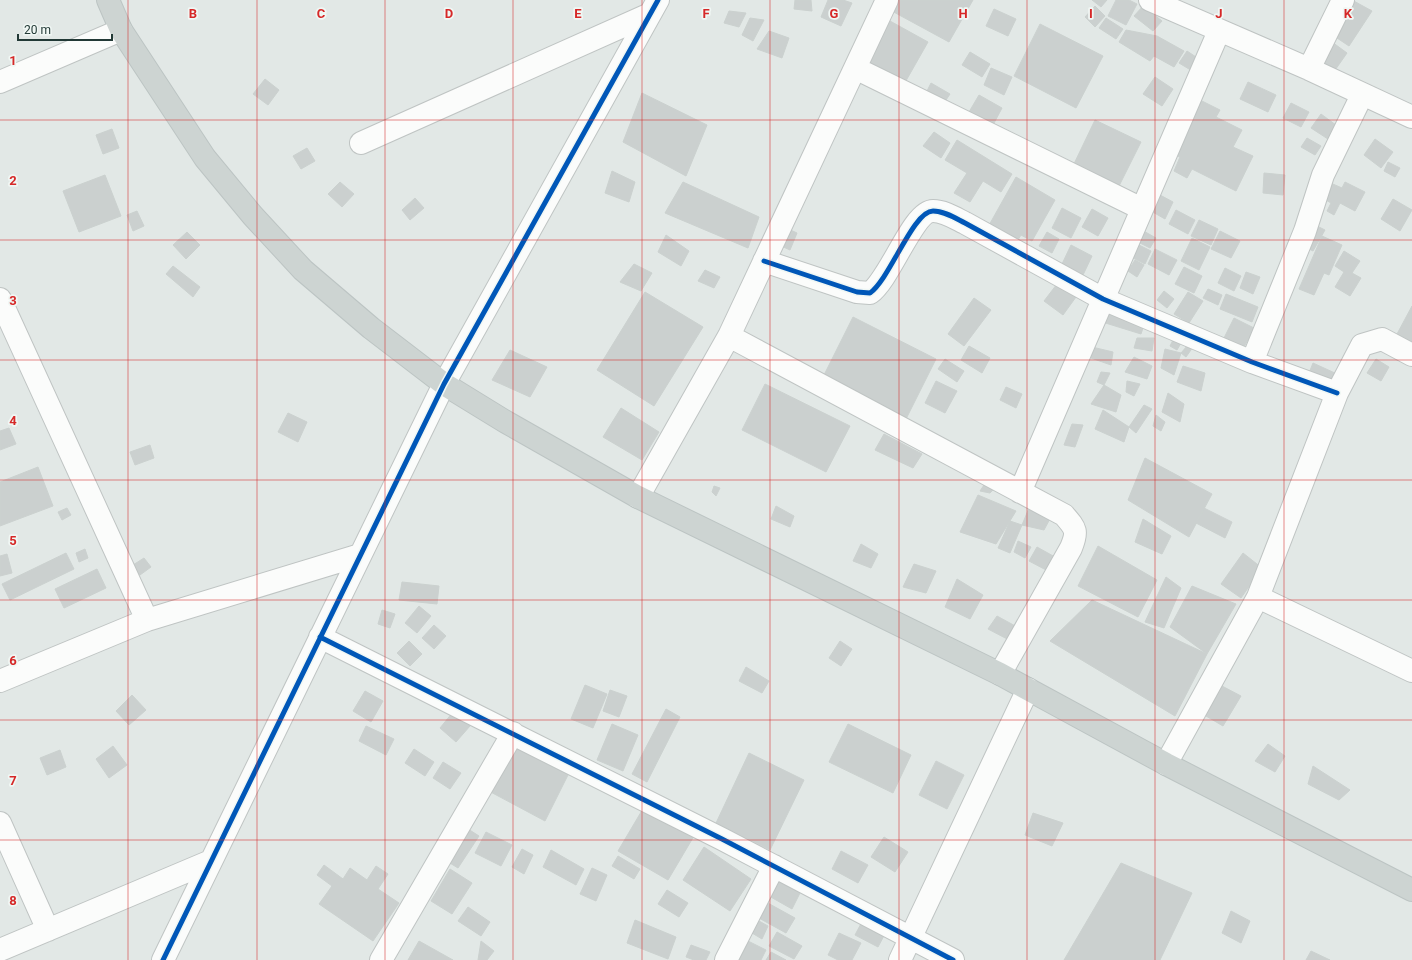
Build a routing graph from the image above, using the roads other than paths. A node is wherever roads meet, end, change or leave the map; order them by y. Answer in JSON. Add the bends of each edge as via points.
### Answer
{"nodes":[{"id":1,"x":108,"y":0,"type":"edge"},
{"id":2,"x":888,"y":0,"type":"edge"},
{"id":3,"x":1150,"y":0,"type":"edge"},
{"id":4,"x":1343,"y":0,"type":"edge"},
{"id":5,"x":654,"y":7,"type":"edge"},
{"id":6,"x":121,"y":30,"type":"junction"},
{"id":7,"x":1219,"y":31,"type":"junction"},
{"id":8,"x":855,"y":68,"type":"junction"},
{"id":9,"x":1309,"y":69,"type":"junction"},
{"id":10,"x":0,"y":82,"type":"edge"},
{"id":11,"x":1362,"y":95,"type":"junction"},
{"id":12,"x":1412,"y":117,"type":"edge"},
{"id":13,"x":361,"y":143,"type":"dead end"},
{"id":14,"x":1142,"y":209,"type":"junction"},
{"id":15,"x":764,"y":261,"type":"junction"},
{"id":16,"x":0,"y":299,"type":"edge"},
{"id":17,"x":1103,"y":299,"type":"junction"},
{"id":18,"x":729,"y":336,"type":"junction"},
{"id":19,"x":1412,"y":355,"type":"edge"},
{"id":20,"x":1252,"y":362,"type":"junction"},
{"id":21,"x":444,"y":384,"type":"junction"},
{"id":22,"x":1337,"y":392,"type":"junction"},
{"id":23,"x":1020,"y":492,"type":"junction"},
{"id":24,"x":638,"y":497,"type":"junction"},
{"id":25,"x":360,"y":555,"type":"junction"},
{"id":26,"x":1258,"y":597,"type":"junction"},
{"id":27,"x":147,"y":620,"type":"junction"},
{"id":28,"x":320,"y":636,"type":"junction"},
{"id":29,"x":1412,"y":672,"type":"edge"},
{"id":30,"x":1000,"y":674,"type":"junction"},
{"id":31,"x":0,"y":681,"type":"edge"},
{"id":32,"x":1028,"y":689,"type":"junction"},
{"id":33,"x":513,"y":733,"type":"junction"},
{"id":34,"x":1166,"y":764,"type":"junction"},
{"id":35,"x":0,"y":823,"type":"edge"},
{"id":36,"x":211,"y":861,"type":"junction"},
{"id":37,"x":774,"y":866,"type":"junction"},
{"id":38,"x":1412,"y":890,"type":"edge"},
{"id":39,"x":48,"y":930,"type":"junction"},
{"id":40,"x":911,"y":937,"type":"junction"},
{"id":41,"x":0,"y":950,"type":"edge"},
{"id":42,"x":163,"y":960,"type":"edge"},
{"id":43,"x":381,"y":960,"type":"edge"},
{"id":44,"x":726,"y":960,"type":"edge"},
{"id":45,"x":900,"y":960,"type":"edge"},
{"id":46,"x":953,"y":960,"type":"edge"}],
"edges":[{"from":1,"to":6,"type":"main road"},
{"from":2,"to":8,"type":"street"},
{"from":3,"to":7,"type":"street"},
{"from":4,"to":9,"type":"street"},
{"from":5,"to":13,"type":"street"},
{"from":5,"to":21,"type":"street"},
{"from":6,"to":10,"type":"street"},
{"from":6,"to":21,"type":"main road","via":[[205,158],[253,216],[303,270],[371,328]]},
{"from":7,"to":9,"type":"street"},
{"from":7,"to":14,"type":"street"},
{"from":8,"to":14,"type":"street"},
{"from":8,"to":15,"type":"street"},
{"from":9,"to":11,"type":"street"},
{"from":11,"to":12,"type":"street"},
{"from":11,"to":20,"type":"street","via":[[1323,175],[1304,231]]},
{"from":14,"to":17,"type":"street"},
{"from":15,"to":17,"type":"street","via":[[857,292],[870,293],[881,283],[917,221],[924,213],[932,211],[965,223]]},
{"from":15,"to":18,"type":"street"},
{"from":16,"to":27,"type":"street"},
{"from":17,"to":20,"type":"street"},
{"from":17,"to":23,"type":"street"},
{"from":18,"to":23,"type":"street"},
{"from":18,"to":24,"type":"street"},
{"from":19,"to":22,"type":"street","via":[[1382,339],[1362,345]]},
{"from":20,"to":22,"type":"street"},
{"from":21,"to":24,"type":"main road"},
{"from":21,"to":25,"type":"street"},
{"from":22,"to":26,"type":"street"},
{"from":23,"to":30,"type":"street","via":[[1064,515],[1074,527],[1076,536]]},
{"from":24,"to":30,"type":"main road"},
{"from":25,"to":27,"type":"street"},
{"from":25,"to":28,"type":"street"},
{"from":26,"to":29,"type":"street"},
{"from":26,"to":34,"type":"street"},
{"from":27,"to":31,"type":"street"},
{"from":28,"to":33,"type":"street"},
{"from":28,"to":36,"type":"street"},
{"from":30,"to":32,"type":"main road"},
{"from":32,"to":34,"type":"main road"},
{"from":32,"to":40,"type":"street"},
{"from":33,"to":37,"type":"street"},
{"from":33,"to":43,"type":"street"},
{"from":34,"to":38,"type":"main road"},
{"from":35,"to":39,"type":"street"},
{"from":36,"to":39,"type":"street"},
{"from":36,"to":42,"type":"street"},
{"from":37,"to":40,"type":"street"},
{"from":37,"to":44,"type":"street"},
{"from":39,"to":41,"type":"street"},
{"from":40,"to":45,"type":"street"},
{"from":40,"to":46,"type":"street"}]}
